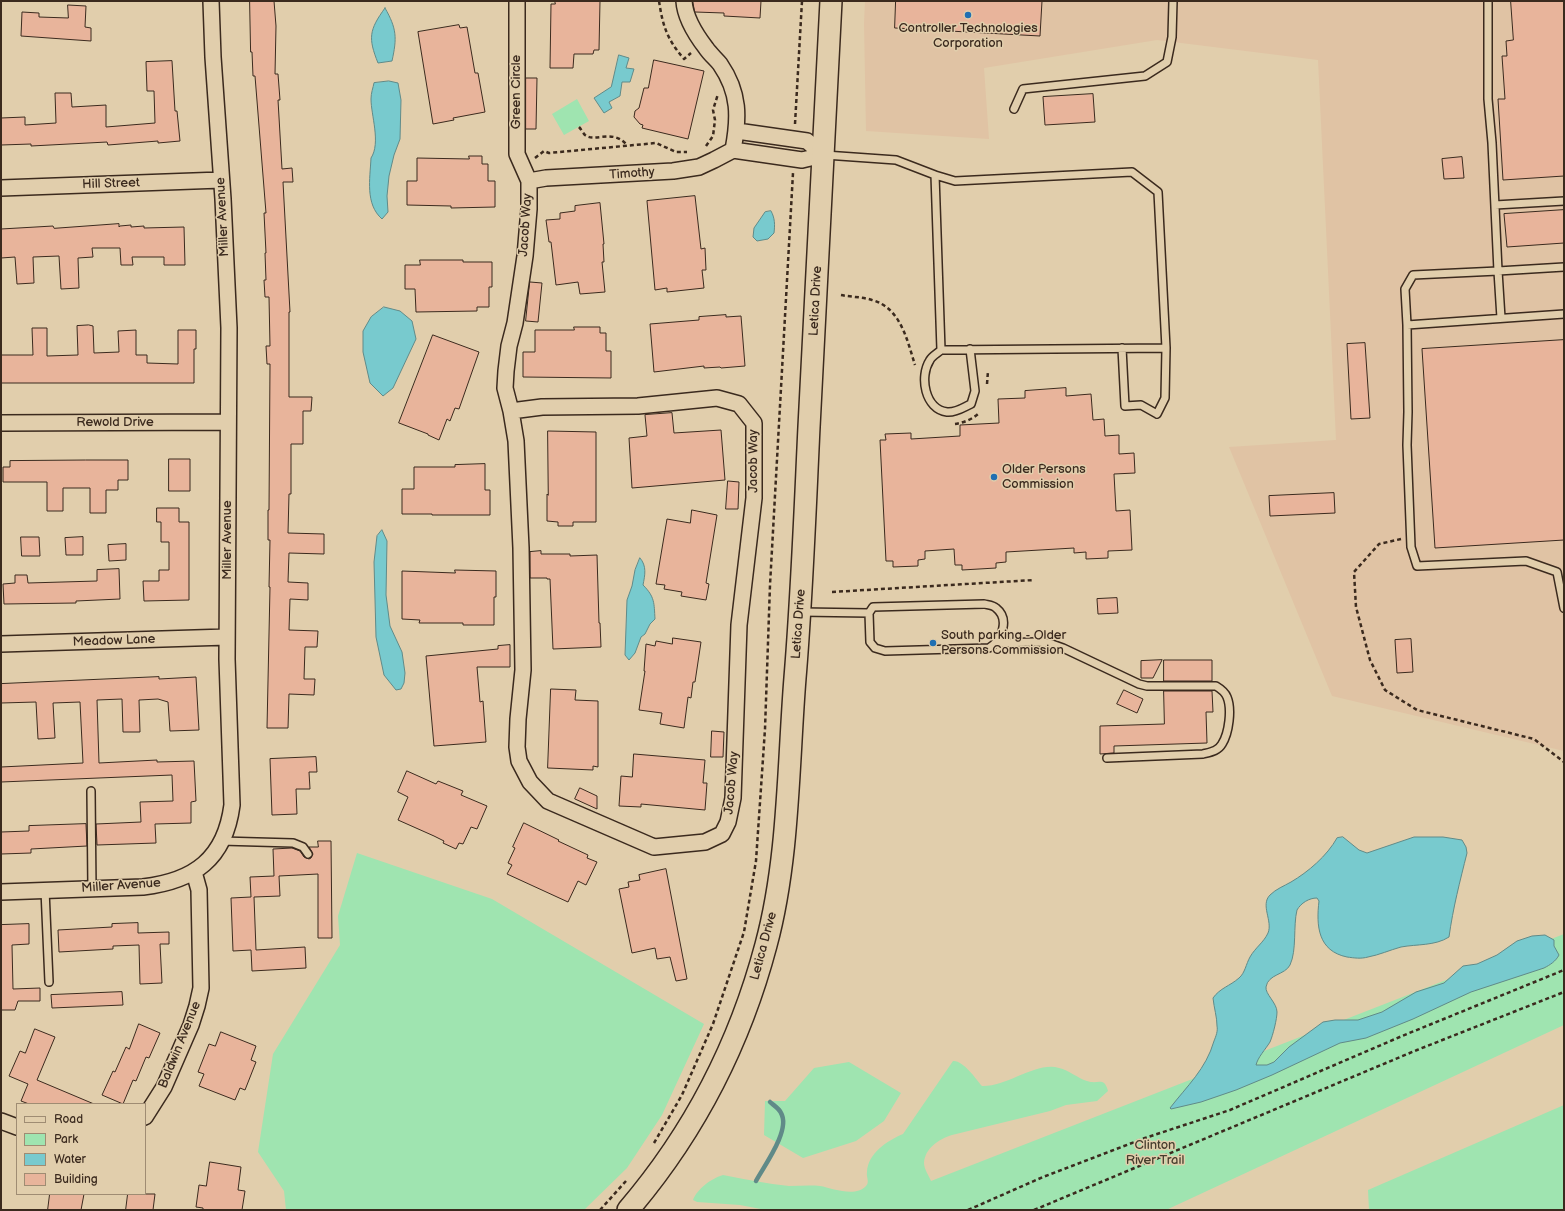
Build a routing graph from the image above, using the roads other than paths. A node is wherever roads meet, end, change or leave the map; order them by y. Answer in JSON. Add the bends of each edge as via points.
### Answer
{"nodes":[{"id":1,"x":211,"y":1,"type":"edge"},
{"id":2,"x":517,"y":1,"type":"edge"},
{"id":3,"x":684,"y":1,"type":"edge"},
{"id":4,"x":831,"y":1,"type":"edge"},
{"id":5,"x":1173,"y":1,"type":"edge"},
{"id":6,"x":1488,"y":1,"type":"edge"},
{"id":7,"x":1014,"y":109,"type":"dead end"},
{"id":8,"x":736,"y":131,"type":"junction"},
{"id":9,"x":733,"y":150,"type":"junction"},
{"id":10,"x":823,"y":155,"type":"junction"},
{"id":11,"x":526,"y":175,"type":"junction"},
{"id":12,"x":935,"y":175,"type":"junction"},
{"id":13,"x":222,"y":180,"type":"junction"},
{"id":14,"x":1,"y":188,"type":"edge"},
{"id":15,"x":1564,"y":201,"type":"edge"},
{"id":16,"x":1495,"y":205,"type":"junction"},
{"id":17,"x":1564,"y":267,"type":"edge"},
{"id":18,"x":1498,"y":271,"type":"junction"},
{"id":19,"x":1564,"y":314,"type":"edge"},
{"id":20,"x":1501,"y":318,"type":"junction"},
{"id":21,"x":1407,"y":325,"type":"junction"},
{"id":22,"x":1122,"y":348,"type":"junction"},
{"id":23,"x":1166,"y":348,"type":"junction"},
{"id":24,"x":970,"y":349,"type":"junction"},
{"id":25,"x":941,"y":350,"type":"junction"},
{"id":26,"x":511,"y":411,"type":"junction"},
{"id":27,"x":228,"y":422,"type":"junction"},
{"id":28,"x":1,"y":423,"type":"edge"},
{"id":29,"x":1564,"y":608,"type":"edge"},
{"id":30,"x":801,"y":612,"type":"junction"},
{"id":31,"x":869,"y":613,"type":"junction"},
{"id":32,"x":227,"y":637,"type":"junction"},
{"id":33,"x":1,"y":644,"type":"edge"},
{"id":34,"x":996,"y":644,"type":"junction"},
{"id":35,"x":1107,"y":758,"type":"dead end"},
{"id":36,"x":91,"y":791,"type":"dead end"},
{"id":37,"x":221,"y":841,"type":"junction"},
{"id":38,"x":308,"y":854,"type":"dead end"},
{"id":39,"x":194,"y":872,"type":"junction"},
{"id":40,"x":92,"y":889,"type":"junction"},
{"id":41,"x":45,"y":890,"type":"junction"},
{"id":42,"x":1,"y":892,"type":"edge"},
{"id":43,"x":49,"y":982,"type":"dead end"},
{"id":44,"x":146,"y":1115,"type":"edge"},
{"id":45,"x":1,"y":1121,"type":"edge"},
{"id":46,"x":16,"y":1127,"type":"edge"},
{"id":47,"x":628,"y":1210,"type":"edge"}],
"edges":[{"from":1,"to":13,"type":"street","name":"Miller Avenue"},
{"from":2,"to":11,"type":"street","name":"Green Circle","via":[[517,154]]},
{"from":3,"to":8,"type":"street","via":[[688,18],[697,36],[720,63],[729,79],[738,108]]},
{"from":4,"to":10,"type":"street","name":"Letica Drive"},
{"from":5,"to":7,"type":"lane","via":[[1172,37],[1167,62],[1145,76],[1023,89]]},
{"from":6,"to":16,"type":"lane","via":[[1488,99]]},
{"from":8,"to":9,"type":"street"},
{"from":8,"to":10,"type":"street","via":[[807,141]]},
{"from":9,"to":10,"type":"street","via":[[802,160]]},
{"from":9,"to":11,"type":"street","name":"Timothy","via":[[698,166],[672,171],[546,178]]},
{"from":10,"to":12,"type":"lane","via":[[896,160]]},
{"from":10,"to":30,"type":"street","name":"Letica Drive"},
{"from":11,"to":26,"type":"street","name":"Jacob Way","via":[[529,209],[525,256],[506,371],[506,388]]},
{"from":12,"to":23,"type":"lane","via":[[955,181],[1132,172],[1158,192]]},
{"from":12,"to":25,"type":"lane"},
{"from":13,"to":14,"type":"street","name":"Hill Street"},
{"from":13,"to":27,"type":"street","name":"Miller Avenue","via":[[229,328]]},
{"from":15,"to":16,"type":"lane"},
{"from":16,"to":18,"type":"lane"},
{"from":17,"to":18,"type":"lane"},
{"from":18,"to":20,"type":"lane"},
{"from":18,"to":21,"type":"lane","via":[[1413,275],[1405,288]]},
{"from":19,"to":20,"type":"lane"},
{"from":20,"to":21,"type":"lane"},
{"from":21,"to":29,"type":"lane","via":[[1407,445],[1411,536],[1417,566],[1526,561],[1557,572]]},
{"from":22,"to":23,"type":"lane"},
{"from":22,"to":23,"type":"lane","via":[[1125,406],[1141,405],[1157,414],[1165,398]]},
{"from":22,"to":24,"type":"lane"},
{"from":24,"to":25,"type":"lane"},
{"from":24,"to":25,"type":"lane","via":[[975,391],[971,404],[948,412],[932,405],[926,393],[925,375],[930,361]]},
{"from":26,"to":26,"type":"street","name":"Jacob Way","via":[[516,441],[521,548],[523,670],[518,719],[519,761],[530,782],[548,801],[654,847],[705,842],[722,834],[728,822],[733,798],[739,625],[754,498],[754,423],[739,404],[717,398],[638,406],[542,407]]},
{"from":27,"to":28,"type":"street","name":"Rewold Drive"},
{"from":27,"to":32,"type":"street","name":"Miller Avenue"},
{"from":30,"to":31,"type":"lane"},
{"from":30,"to":47,"type":"street","name":"Letica Drive","via":[[778,891],[766,945],[749,1001],[704,1101],[669,1157]]},
{"from":31,"to":34,"type":"lane","via":[[870,642],[875,648],[885,651],[989,648]]},
{"from":31,"to":34,"type":"lane","via":[[873,607],[984,604],[995,607],[1004,622],[1002,635]]},
{"from":32,"to":33,"type":"street","name":"Meadow Lane"},
{"from":32,"to":37,"type":"street","name":"Miller Avenue","via":[[232,805],[230,821]]},
{"from":34,"to":35,"type":"lane","via":[[1049,643],[1138,684],[1216,686],[1227,697],[1230,717],[1222,744],[1215,751],[1204,754]]},
{"from":36,"to":40,"type":"lane"},
{"from":37,"to":38,"type":"lane","via":[[293,843],[303,847]]},
{"from":37,"to":39,"type":"street","name":"Miller Avenue","via":[[214,853]]},
{"from":39,"to":40,"type":"street","name":"Miller Avenue","via":[[162,885]]},
{"from":39,"to":44,"type":"street","name":"Baldwin Avenue","via":[[199,890],[201,988],[191,1025],[164,1087]]},
{"from":40,"to":41,"type":"street","name":"Miller Avenue"},
{"from":41,"to":42,"type":"street","name":"Miller Avenue"},
{"from":41,"to":43,"type":"lane"},
{"from":45,"to":46,"type":"street"}]}
